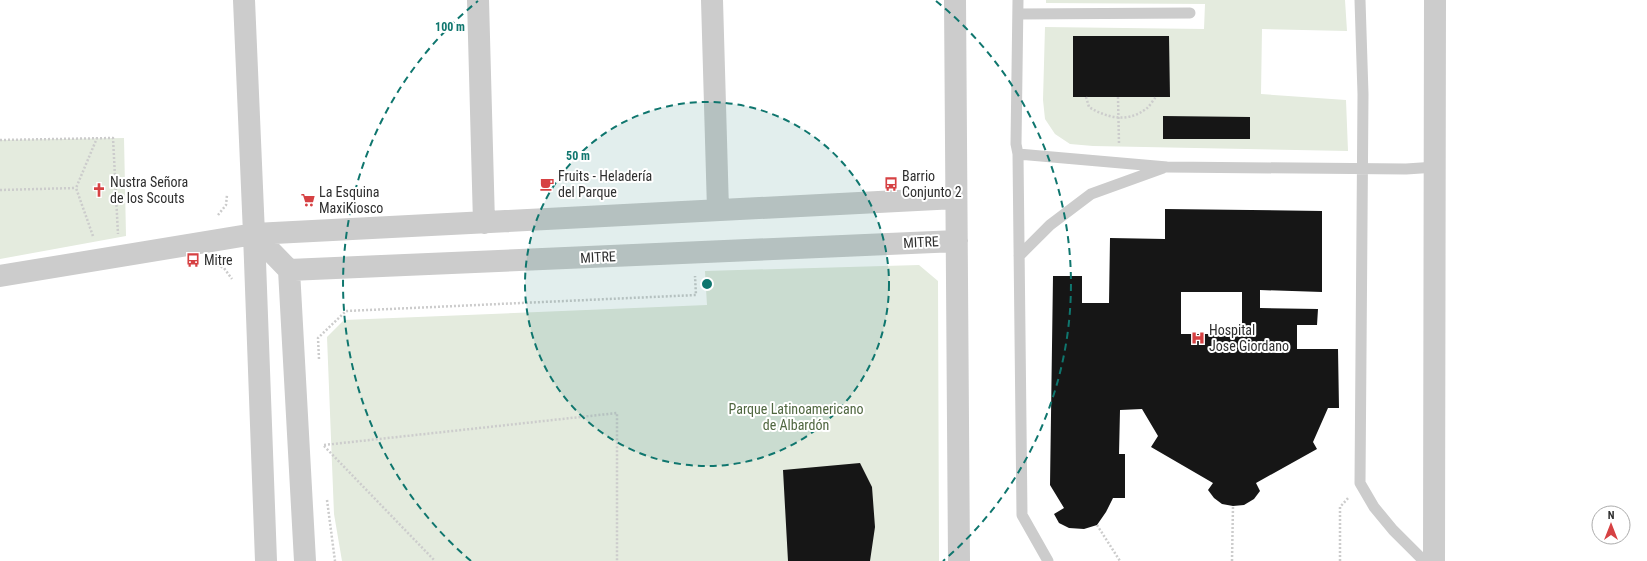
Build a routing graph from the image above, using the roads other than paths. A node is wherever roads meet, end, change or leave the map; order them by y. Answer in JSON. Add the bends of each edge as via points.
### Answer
{"nodes":[{"id":1,"x":244,"y":0,"type":"edge"},
{"id":2,"x":478,"y":0,"type":"edge"},
{"id":3,"x":712,"y":0,"type":"edge"},
{"id":4,"x":955,"y":0,"type":"edge"},
{"id":5,"x":1018,"y":0,"type":"edge"},
{"id":6,"x":1360,"y":0,"type":"edge"},
{"id":7,"x":1435,"y":0,"type":"edge"},
{"id":8,"x":1190,"y":13,"type":"dead end"},
{"id":9,"x":1018,"y":14,"type":"junction"},
{"id":10,"x":1018,"y":154,"type":"junction"},
{"id":11,"x":1167,"y":167,"type":"junction"},
{"id":12,"x":1436,"y":167,"type":"junction"},
{"id":13,"x":1362,"y":169,"type":"junction"},
{"id":14,"x":956,"y":198,"type":"junction"},
{"id":15,"x":718,"y":210,"type":"junction"},
{"id":16,"x":484,"y":223,"type":"junction"},
{"id":17,"x":254,"y":234,"type":"junction"},
{"id":18,"x":957,"y":241,"type":"junction"},
{"id":19,"x":1019,"y":256,"type":"junction"},
{"id":20,"x":289,"y":270,"type":"junction"},
{"id":21,"x":0,"y":276,"type":"edge"},
{"id":22,"x":266,"y":561,"type":"edge"},
{"id":23,"x":305,"y":561,"type":"edge"},
{"id":24,"x":960,"y":561,"type":"edge"},
{"id":25,"x":1048,"y":561,"type":"edge"},
{"id":26,"x":1424,"y":561,"type":"edge"},
{"id":27,"x":1434,"y":561,"type":"edge"}],
"edges":[{"from":1,"to":17,"type":"street"},
{"from":2,"to":16,"type":"street"},
{"from":3,"to":15,"type":"street"},
{"from":4,"to":14,"type":"street"},
{"from":5,"to":9,"type":"lane"},
{"from":6,"to":13,"type":"lane"},
{"from":7,"to":12,"type":"street"},
{"from":8,"to":9,"type":"lane"},
{"from":9,"to":10,"type":"lane"},
{"from":10,"to":11,"type":"lane"},
{"from":10,"to":19,"type":"lane"},
{"from":11,"to":13,"type":"lane"},
{"from":11,"to":19,"type":"lane","via":[[1090,194],[1050,225]]},
{"from":12,"to":13,"type":"lane"},
{"from":12,"to":27,"type":"street"},
{"from":13,"to":26,"type":"lane","via":[[1360,483],[1374,507]]},
{"from":14,"to":15,"type":"street"},
{"from":14,"to":18,"type":"street"},
{"from":15,"to":16,"type":"street"},
{"from":16,"to":17,"type":"street"},
{"from":17,"to":20,"type":"street"},
{"from":17,"to":21,"type":"street"},
{"from":17,"to":22,"type":"street"},
{"from":18,"to":20,"type":"street","name":"MITRE"},
{"from":18,"to":24,"type":"street"},
{"from":19,"to":25,"type":"lane","via":[[1022,515]]},
{"from":20,"to":23,"type":"street"}]}
